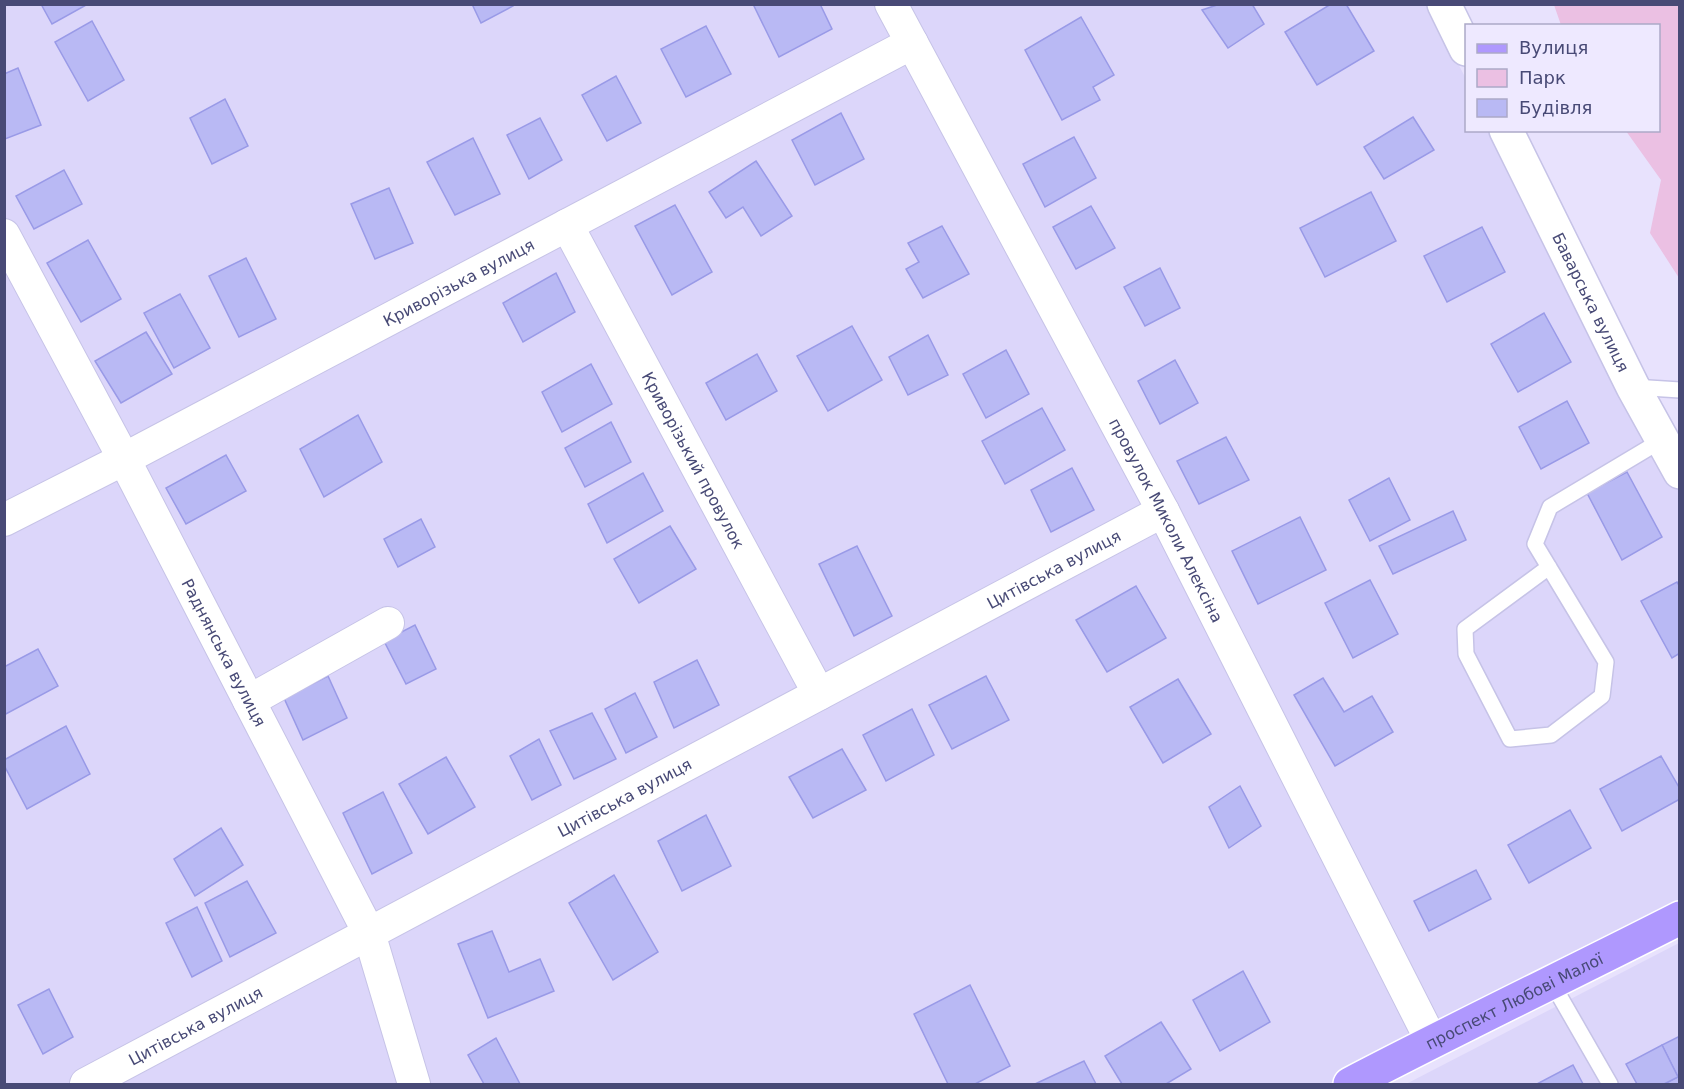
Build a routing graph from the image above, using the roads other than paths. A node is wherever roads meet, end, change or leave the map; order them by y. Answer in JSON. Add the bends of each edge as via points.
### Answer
{"nodes":[{"id":1,"x":891,"y":4,"type":"edge"},
{"id":2,"x":1444,"y":4,"type":"edge"},
{"id":3,"x":912,"y":43,"type":"junction"},
{"id":4,"x":1465,"y":45,"type":"edge"},
{"id":5,"x":1507,"y":132,"type":"edge"},
{"id":6,"x":567,"y":225,"type":"junction"},
{"id":7,"x":4,"y":235,"type":"edge"},
{"id":8,"x":1633,"y":387,"type":"junction"},
{"id":9,"x":1680,"y":390,"type":"edge"},
{"id":10,"x":1662,"y":440,"type":"junction"},
{"id":11,"x":124,"y":459,"type":"junction"},
{"id":12,"x":1680,"y":472,"type":"edge"},
{"id":13,"x":1163,"y":511,"type":"junction"},
{"id":14,"x":4,"y":520,"type":"edge"},
{"id":15,"x":1549,"y":567,"type":"junction"},
{"id":16,"x":388,"y":623,"type":"dead end"},
{"id":17,"x":819,"y":694,"type":"junction"},
{"id":18,"x":249,"y":701,"type":"junction"},
{"id":19,"x":1680,"y":918,"type":"edge"},
{"id":20,"x":369,"y":933,"type":"junction"},
{"id":21,"x":1552,"y":983,"type":"junction"},
{"id":22,"x":1432,"y":1042,"type":"junction"},
{"id":23,"x":86,"y":1084,"type":"edge"},
{"id":24,"x":414,"y":1084,"type":"edge"},
{"id":25,"x":1350,"y":1084,"type":"edge"},
{"id":26,"x":1610,"y":1084,"type":"edge"}],
"edges":[{"from":1,"to":3,"type":"street","name":"провулок Миколи Алексіна"},
{"from":2,"to":4,"type":"street"},
{"from":3,"to":6,"type":"street","name":"Криворізька вулиця"},
{"from":3,"to":13,"type":"street","name":"провулок Миколи Алексіна"},
{"from":5,"to":8,"type":"street","name":"Баварська вулиця"},
{"from":6,"to":11,"type":"street","name":"Криворізька вулиця"},
{"from":6,"to":17,"type":"street","name":"Криворізький провулок"},
{"from":7,"to":11,"type":"street","name":"Раднянська вулиця"},
{"from":8,"to":9,"type":"lane"},
{"from":8,"to":10,"type":"street","name":"Баварська вулиця"},
{"from":10,"to":12,"type":"street","name":"Баварська вулиця"},
{"from":10,"to":15,"type":"lane","via":[[1550,507],[1535,544]]},
{"from":11,"to":14,"type":"street","name":"Криворізька вулиця"},
{"from":11,"to":18,"type":"street","name":"Раднянська вулиця"},
{"from":13,"to":17,"type":"street","name":"Цитівська вулиця"},
{"from":13,"to":22,"type":"street","name":"провулок Миколи Алексіна"},
{"from":15,"to":15,"type":"lane","via":[[1606,662],[1602,696],[1551,735],[1510,739],[1466,654],[1465,629]]},
{"from":16,"to":18,"type":"street"},
{"from":17,"to":20,"type":"street","name":"Цитівська вулиця"},
{"from":18,"to":20,"type":"street","name":"Раднянська вулиця"},
{"from":19,"to":21,"type":"main road","name":"проспект Любові Малої"},
{"from":20,"to":23,"type":"street","name":"Цитівська вулиця"},
{"from":20,"to":24,"type":"street","name":"Раднянська вулиця"},
{"from":21,"to":22,"type":"main road","name":"проспект Любові Малої"},
{"from":21,"to":26,"type":"lane"},
{"from":22,"to":25,"type":"main road","name":"проспект Любові Малої"}]}
